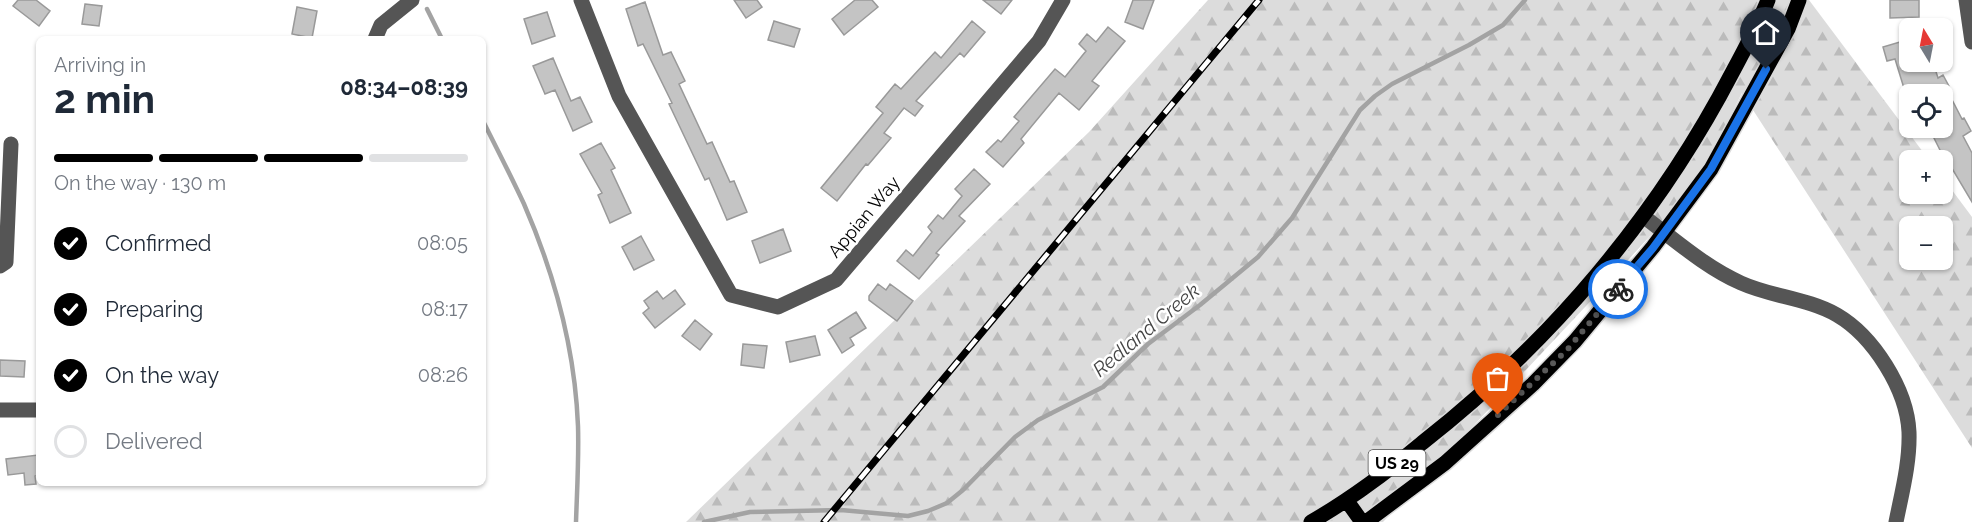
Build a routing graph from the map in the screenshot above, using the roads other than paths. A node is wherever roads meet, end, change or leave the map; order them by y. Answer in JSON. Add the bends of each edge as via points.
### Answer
{"nodes":[{"id":1,"x":412,"y":0,"type":"edge"},
{"id":2,"x":582,"y":0,"type":"edge"},
{"id":3,"x":1063,"y":0,"type":"edge"},
{"id":4,"x":1768,"y":0,"type":"edge"},
{"id":5,"x":1800,"y":0,"type":"edge"},
{"id":6,"x":1966,"y":0,"type":"edge"},
{"id":7,"x":376,"y":36,"type":"edge"},
{"id":8,"x":1972,"y":42,"type":"edge"},
{"id":9,"x":11,"y":144,"type":"dead end"},
{"id":10,"x":1644,"y":216,"type":"junction"},
{"id":11,"x":1665,"y":232,"type":"junction"},
{"id":12,"x":0,"y":266,"type":"edge"},
{"id":13,"x":0,"y":410,"type":"edge"},
{"id":14,"x":36,"y":410,"type":"edge"},
{"id":15,"x":1347,"y":501,"type":"junction"},
{"id":16,"x":1311,"y":522,"type":"edge"},
{"id":17,"x":1364,"y":522,"type":"edge"},
{"id":18,"x":1896,"y":522,"type":"edge"}],
"edges":[{"from":1,"to":7,"type":"street","via":[[381,25]]},
{"from":2,"to":3,"type":"street","name":"Appian Way","via":[[619,96],[731,295],[778,307],[836,280],[1039,41]]},
{"from":4,"to":10,"type":"main road","number":"US 29","via":[[1690,148]]},
{"from":5,"to":11,"type":"main road","number":"US 29","via":[[1711,169]]},
{"from":6,"to":8,"type":"street"},
{"from":9,"to":12,"type":"street","via":[[6,262]]},
{"from":10,"to":11,"type":"street"},
{"from":10,"to":15,"type":"main road","number":"US 29","via":[[1527,351],[1469,406]]},
{"from":11,"to":17,"type":"main road","number":"US 29","via":[[1575,341],[1533,384],[1445,463]]},
{"from":11,"to":18,"type":"street","via":[[1719,272],[1838,315],[1879,354],[1899,389],[1909,430],[1907,469]]},
{"from":13,"to":14,"type":"street"},
{"from":15,"to":16,"type":"main road","number":"US 29"},
{"from":15,"to":17,"type":"main road"}]}
